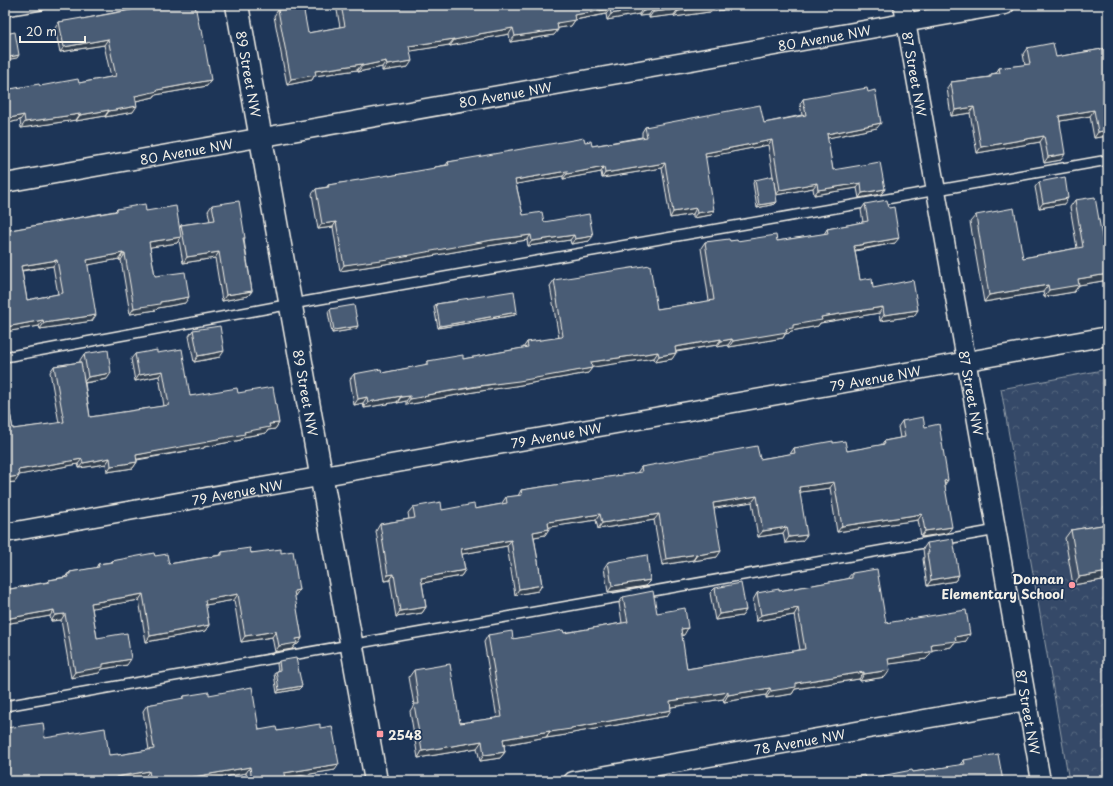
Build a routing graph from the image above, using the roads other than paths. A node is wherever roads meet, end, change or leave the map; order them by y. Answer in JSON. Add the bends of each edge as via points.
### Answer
{"nodes":[{"id":1,"x":41,"y":5,"type":"edge"},
{"id":2,"x":237,"y":5,"type":"edge"},
{"id":3,"x":903,"y":5,"type":"edge"},
{"id":4,"x":1005,"y":5,"type":"edge"},
{"id":5,"x":5,"y":11,"type":"edge"},
{"id":6,"x":906,"y":23,"type":"junction"},
{"id":7,"x":260,"y":138,"type":"junction"},
{"id":8,"x":1108,"y":160,"type":"edge"},
{"id":9,"x":5,"y":183,"type":"edge"},
{"id":10,"x":936,"y":190,"type":"junction"},
{"id":11,"x":290,"y":304,"type":"junction"},
{"id":12,"x":1108,"y":336,"type":"edge"},
{"id":13,"x":5,"y":356,"type":"edge"},
{"id":14,"x":967,"y":361,"type":"junction"},
{"id":15,"x":321,"y":477,"type":"junction"},
{"id":16,"x":997,"y":530,"type":"junction"},
{"id":17,"x":5,"y":534,"type":"edge"},
{"id":18,"x":351,"y":644,"type":"junction"},
{"id":19,"x":1027,"y":701,"type":"junction"},
{"id":20,"x":5,"y":706,"type":"edge"},
{"id":21,"x":376,"y":781,"type":"edge"},
{"id":22,"x":573,"y":781,"type":"edge"},
{"id":23,"x":1041,"y":781,"type":"edge"}],
"edges":[{"from":1,"to":5,"type":"lane"},
{"from":2,"to":7,"type":"street","name":"89 Street NW"},
{"from":3,"to":6,"type":"street","name":"87 Street NW"},
{"from":4,"to":6,"type":"street","name":"80 Avenue NW"},
{"from":6,"to":7,"type":"street","name":"80 Avenue NW"},
{"from":6,"to":10,"type":"street","name":"87 Street NW"},
{"from":7,"to":9,"type":"street","name":"80 Avenue NW"},
{"from":7,"to":11,"type":"street","name":"89 Street NW"},
{"from":8,"to":10,"type":"lane"},
{"from":10,"to":11,"type":"lane"},
{"from":10,"to":14,"type":"street","name":"87 Street NW"},
{"from":11,"to":13,"type":"lane"},
{"from":11,"to":15,"type":"street","name":"89 Street NW"},
{"from":12,"to":14,"type":"street","name":"79 Avenue NW"},
{"from":14,"to":15,"type":"street","name":"79 Avenue NW"},
{"from":14,"to":16,"type":"street","name":"87 Street NW"},
{"from":15,"to":17,"type":"street","name":"79 Avenue NW"},
{"from":15,"to":18,"type":"street","name":"89 Street NW"},
{"from":16,"to":18,"type":"lane"},
{"from":16,"to":19,"type":"street","name":"87 Street NW"},
{"from":18,"to":20,"type":"lane"},
{"from":18,"to":21,"type":"street","name":"89 Street NW"},
{"from":19,"to":22,"type":"street","name":"78 Avenue NW"},
{"from":19,"to":23,"type":"street","name":"87 Street NW"}]}
